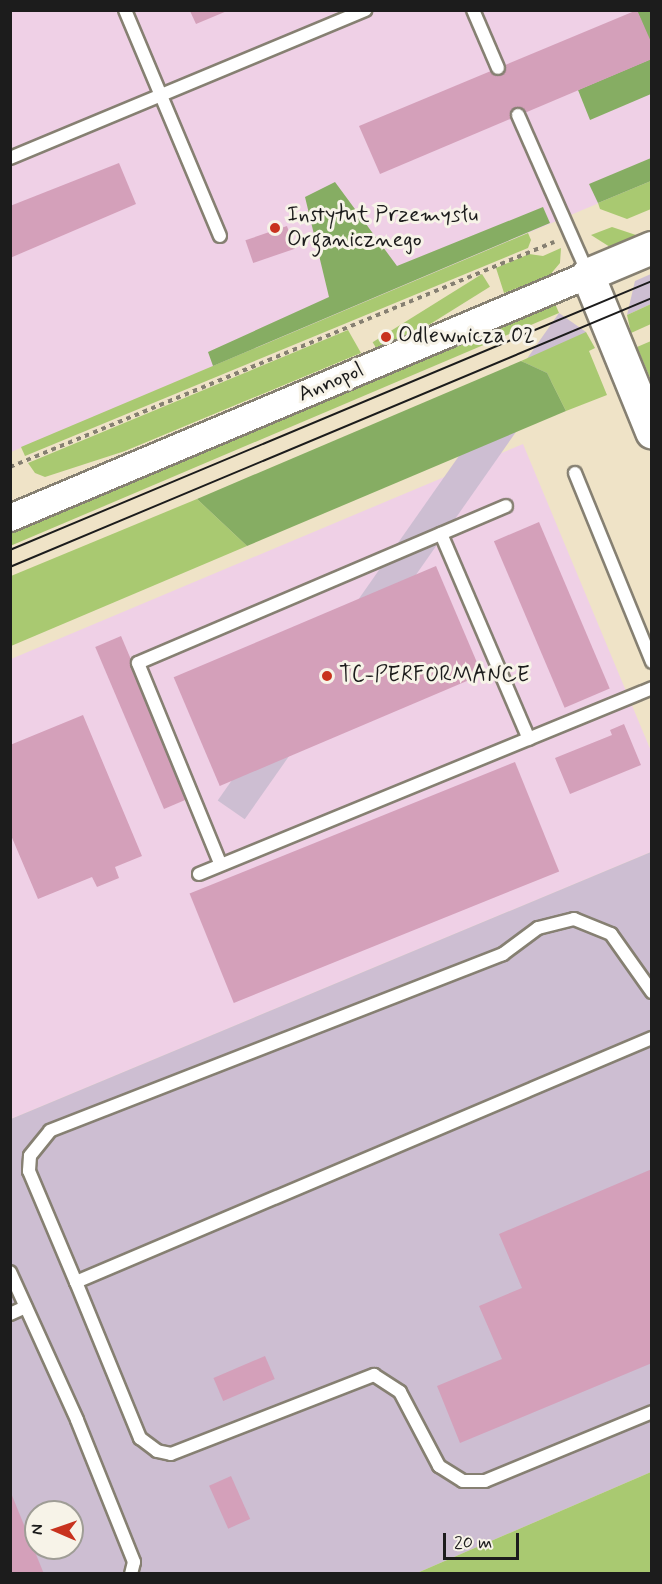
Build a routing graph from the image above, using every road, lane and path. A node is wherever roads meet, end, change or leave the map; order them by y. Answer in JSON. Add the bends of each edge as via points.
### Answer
{"nodes":[{"id":1,"x":125,"y":10,"type":"edge"},
{"id":2,"x":365,"y":10,"type":"edge"},
{"id":3,"x":473,"y":10,"type":"edge"},
{"id":4,"x":498,"y":68,"type":"dead end"},
{"id":5,"x":161,"y":94,"type":"junction"},
{"id":6,"x":518,"y":116,"type":"dead end"},
{"id":7,"x":10,"y":158,"type":"edge"},
{"id":8,"x":220,"y":236,"type":"dead end"},
{"id":9,"x":558,"y":241,"type":"dead end"},
{"id":10,"x":651,"y":248,"type":"edge"},
{"id":11,"x":588,"y":275,"type":"junction"},
{"id":12,"x":651,"y":432,"type":"edge"},
{"id":13,"x":10,"y":467,"type":"edge"},
{"id":14,"x":575,"y":473,"type":"dead end"},
{"id":15,"x":506,"y":506,"type":"dead end"},
{"id":16,"x":10,"y":518,"type":"edge"},
{"id":17,"x":441,"y":534,"type":"junction"},
{"id":18,"x":651,"y":662,"type":"edge"},
{"id":19,"x":651,"y":688,"type":"edge"},
{"id":20,"x":529,"y":739,"type":"junction"},
{"id":21,"x":220,"y":863,"type":"junction"},
{"id":22,"x":199,"y":874,"type":"dead end"},
{"id":23,"x":651,"y":992,"type":"edge"},
{"id":24,"x":651,"y":1038,"type":"edge"},
{"id":25,"x":10,"y":1272,"type":"edge"},
{"id":26,"x":76,"y":1281,"type":"junction"},
{"id":27,"x":26,"y":1307,"type":"junction"},
{"id":28,"x":10,"y":1314,"type":"edge"},
{"id":29,"x":651,"y":1412,"type":"edge"},
{"id":30,"x":131,"y":1574,"type":"edge"}],
"edges":[{"from":1,"to":5,"type":"lane"},
{"from":2,"to":5,"type":"lane"},
{"from":3,"to":4,"type":"lane"},
{"from":5,"to":7,"type":"lane"},
{"from":5,"to":8,"type":"lane"},
{"from":6,"to":11,"type":"lane"},
{"from":9,"to":13,"type":"path"},
{"from":10,"to":11,"type":"street","name":"Annopol"},
{"from":11,"to":12,"type":"street"},
{"from":11,"to":16,"type":"street","name":"Annopol"},
{"from":14,"to":18,"type":"lane"},
{"from":15,"to":17,"type":"lane"},
{"from":17,"to":20,"type":"lane"},
{"from":17,"to":21,"type":"lane","via":[[138,663]]},
{"from":19,"to":20,"type":"lane"},
{"from":20,"to":21,"type":"lane"},
{"from":21,"to":22,"type":"lane"},
{"from":23,"to":26,"type":"lane","via":[[611,934],[574,919],[538,928],[503,954],[50,1131],[30,1156],[29,1171]]},
{"from":24,"to":26,"type":"lane"},
{"from":25,"to":27,"type":"lane"},
{"from":26,"to":29,"type":"lane","via":[[140,1438],[157,1451],[171,1454],[374,1375],[400,1392],[439,1466],[463,1480],[485,1481]]},
{"from":27,"to":28,"type":"lane"},
{"from":27,"to":30,"type":"lane","via":[[134,1562]]}]}
